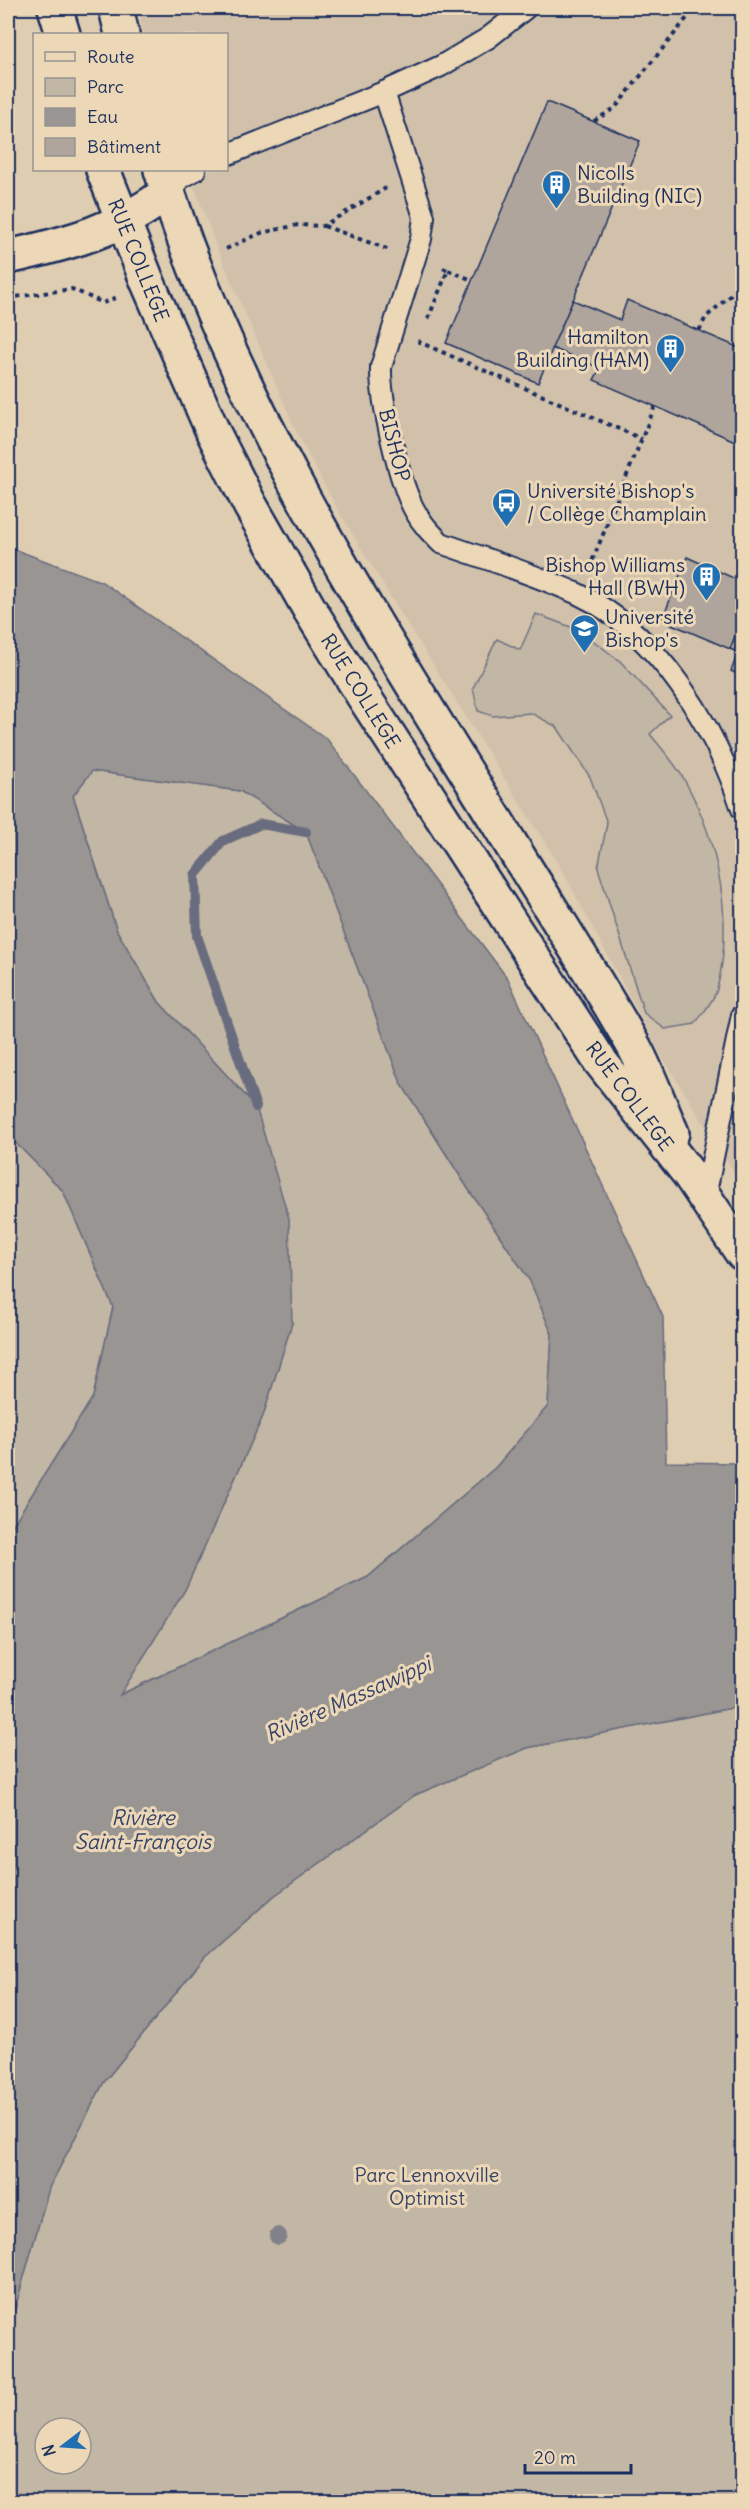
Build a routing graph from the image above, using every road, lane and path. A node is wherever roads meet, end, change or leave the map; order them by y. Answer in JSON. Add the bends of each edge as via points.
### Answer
{"nodes":[{"id":1,"x":55,"y":8,"type":"edge"},
{"id":2,"x":116,"y":8,"type":"edge"},
{"id":3,"x":526,"y":8,"type":"edge"},
{"id":4,"x":695,"y":8,"type":"edge"},
{"id":5,"x":63,"y":33,"type":"edge"},
{"id":6,"x":122,"y":33,"type":"edge"},
{"id":7,"x":384,"y":92,"type":"junction"},
{"id":8,"x":594,"y":121,"type":"dead end"},
{"id":9,"x":228,"y":154,"type":"edge"},
{"id":10,"x":103,"y":171,"type":"edge"},
{"id":11,"x":193,"y":171,"type":"edge"},
{"id":12,"x":164,"y":181,"type":"edge"},
{"id":13,"x":387,"y":188,"type":"dead end"},
{"id":14,"x":123,"y":222,"type":"junction"},
{"id":15,"x":323,"y":226,"type":"junction"},
{"id":16,"x":227,"y":249,"type":"dead end"},
{"id":17,"x":8,"y":257,"type":"edge"},
{"id":18,"x":415,"y":259,"type":"junction"},
{"id":19,"x":448,"y":270,"type":"junction"},
{"id":20,"x":472,"y":280,"type":"dead end"},
{"id":21,"x":742,"y":285,"type":"edge"},
{"id":22,"x":8,"y":298,"type":"edge"},
{"id":23,"x":103,"y":303,"type":"dead end"},
{"id":24,"x":427,"y":322,"type":"dead end"},
{"id":25,"x":699,"y":331,"type":"dead end"},
{"id":26,"x":423,"y":332,"type":"dead end"},
{"id":27,"x":655,"y":406,"type":"dead end"},
{"id":28,"x":642,"y":439,"type":"junction"},
{"id":29,"x":578,"y":594,"type":"junction"},
{"id":30,"x":742,"y":809,"type":"edge"},
{"id":31,"x":742,"y":1015,"type":"edge"},
{"id":32,"x":697,"y":1185,"type":"junction"},
{"id":33,"x":742,"y":1253,"type":"edge"}],
"edges":[{"from":1,"to":5,"type":"main road"},
{"from":2,"to":6,"type":"main road"},
{"from":3,"to":7,"type":"lane","via":[[488,38],[441,66]]},
{"from":4,"to":8,"type":"path","via":[[615,108]]},
{"from":7,"to":9,"type":"lane"},
{"from":7,"to":18,"type":"lane","name":"BISHOP","via":[[424,217]]},
{"from":10,"to":14,"type":"main road","name":"RUE COLLEGE"},
{"from":11,"to":12,"type":"lane"},
{"from":12,"to":14,"type":"main road","via":[[148,207]]},
{"from":12,"to":32,"type":"main road","name":"RUE COLLEGE","via":[[210,303],[254,405],[296,488],[633,1045]]},
{"from":13,"to":15,"type":"path"},
{"from":14,"to":17,"type":"main road","via":[[67,243]]},
{"from":14,"to":32,"type":"main road","name":"RUE COLLEGE","via":[[213,432],[310,610],[600,1060]]},
{"from":15,"to":16,"type":"path","via":[[298,225],[261,233]]},
{"from":15,"to":18,"type":"path"},
{"from":18,"to":19,"type":"path"},
{"from":18,"to":29,"type":"lane","name":"BISHOP","via":[[381,367],[380,388],[414,509],[441,543]]},
{"from":19,"to":20,"type":"path"},
{"from":19,"to":24,"type":"path"},
{"from":21,"to":25,"type":"path","via":[[706,317]]},
{"from":22,"to":23,"type":"path","via":[[72,289]]},
{"from":26,"to":28,"type":"path","via":[[419,342]]},
{"from":27,"to":28,"type":"path"},
{"from":28,"to":29,"type":"path"},
{"from":29,"to":30,"type":"lane","name":"BISHOP","via":[[644,640],[665,666],[714,743]]},
{"from":31,"to":32,"type":"lane"},
{"from":32,"to":33,"type":"main road","name":"RUE COLLEGE"}]}
